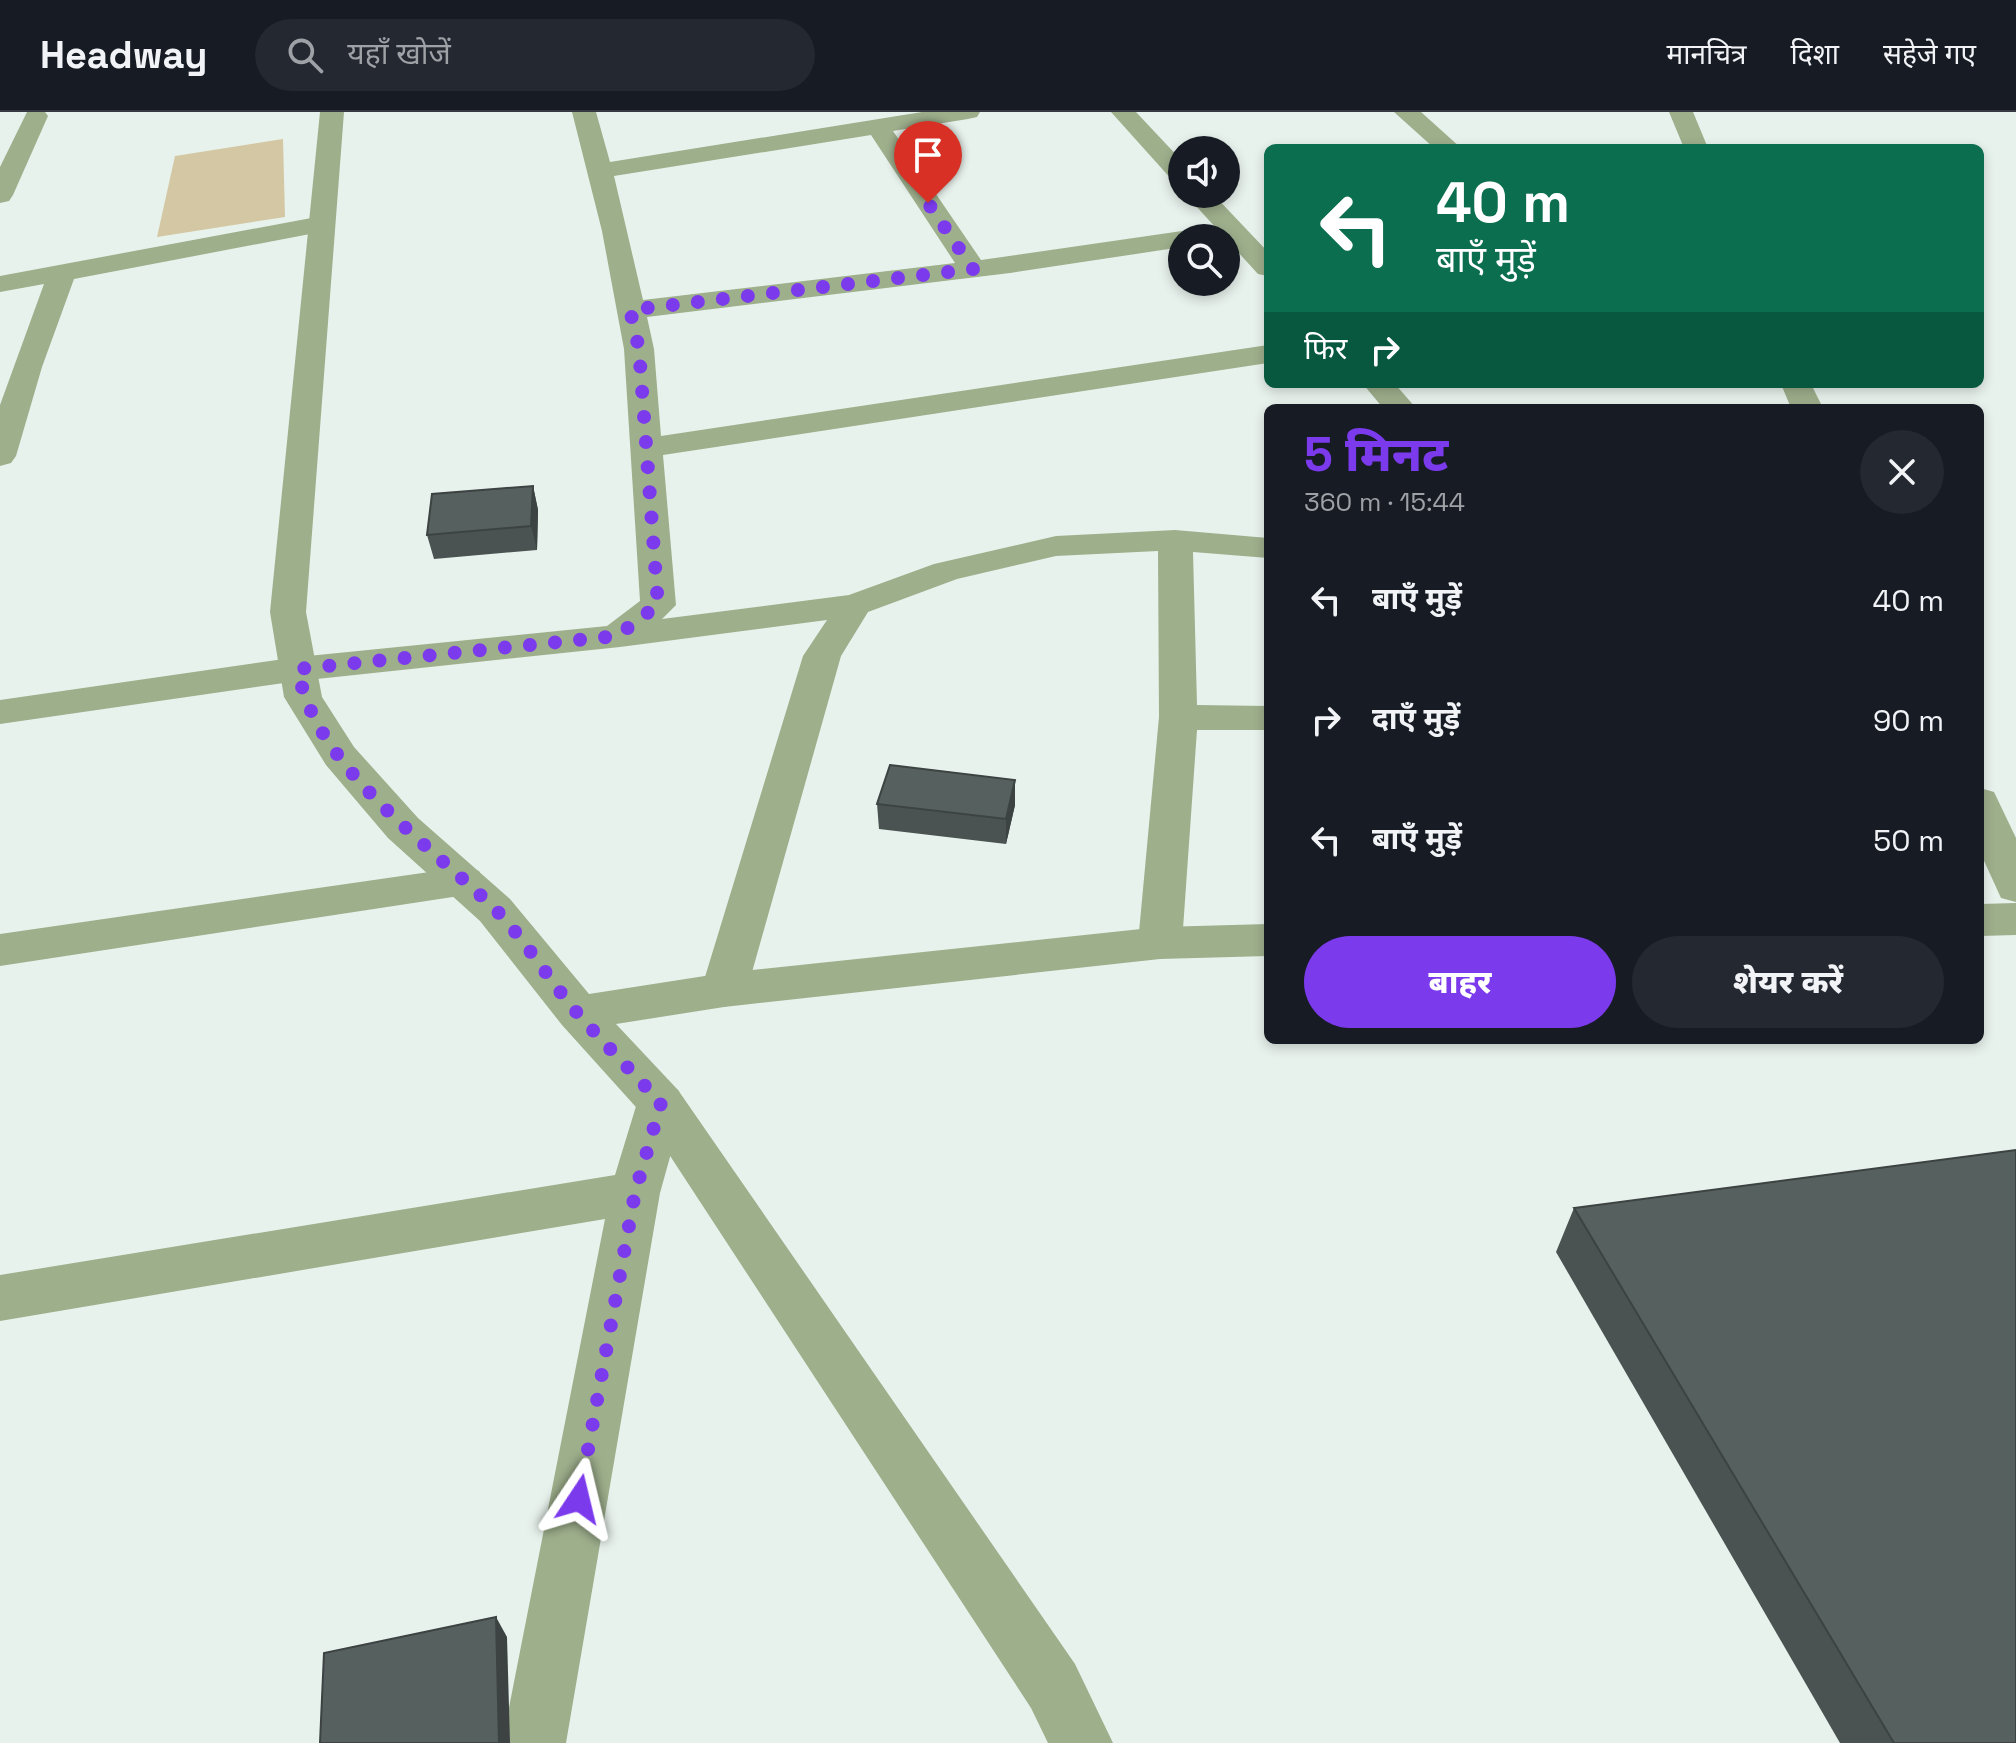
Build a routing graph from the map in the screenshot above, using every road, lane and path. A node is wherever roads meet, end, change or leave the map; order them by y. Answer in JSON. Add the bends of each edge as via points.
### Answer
{"nodes":[{"id":1,"x":66,"y":112,"type":"edge"},
{"id":2,"x":332,"y":112,"type":"edge"},
{"id":3,"x":584,"y":112,"type":"edge"},
{"id":4,"x":968,"y":112,"type":"edge"},
{"id":5,"x":1123,"y":112,"type":"edge"},
{"id":6,"x":1406,"y":112,"type":"edge"},
{"id":7,"x":1681,"y":112,"type":"edge"},
{"id":8,"x":878,"y":127,"type":"junction"},
{"id":9,"x":1444,"y":144,"type":"edge"},
{"id":10,"x":1694,"y":144,"type":"edge"},
{"id":11,"x":1168,"y":161,"type":"edge"},
{"id":12,"x":599,"y":171,"type":"junction"},
{"id":13,"x":0,"y":195,"type":"edge"},
{"id":14,"x":1211,"y":208,"type":"edge"},
{"id":15,"x":322,"y":224,"type":"junction"},
{"id":16,"x":1226,"y":224,"type":"edge"},
{"id":17,"x":1240,"y":238,"type":"edge"},
{"id":18,"x":1168,"y":240,"type":"edge"},
{"id":19,"x":1264,"y":262,"type":"edge"},
{"id":20,"x":973,"y":269,"type":"junction"},
{"id":21,"x":62,"y":273,"type":"junction"},
{"id":22,"x":0,"y":284,"type":"edge"},
{"id":23,"x":630,"y":310,"type":"junction"},
{"id":24,"x":1264,"y":355,"type":"edge"},
{"id":25,"x":13,"y":368,"type":"edge"},
{"id":26,"x":1382,"y":388,"type":"edge"},
{"id":27,"x":1396,"y":404,"type":"edge"},
{"id":28,"x":646,"y":448,"type":"junction"},
{"id":29,"x":0,"y":456,"type":"edge"},
{"id":30,"x":1175,"y":540,"type":"junction"},
{"id":31,"x":1264,"y":548,"type":"edge"},
{"id":32,"x":855,"y":605,"type":"junction"},
{"id":33,"x":617,"y":636,"type":"junction"},
{"id":34,"x":298,"y":669,"type":"junction"},
{"id":35,"x":0,"y":712,"type":"edge"},
{"id":36,"x":1178,"y":717,"type":"junction"},
{"id":37,"x":1264,"y":718,"type":"edge"},
{"id":38,"x":1984,"y":811,"type":"edge"},
{"id":39,"x":464,"y":882,"type":"junction"},
{"id":40,"x":2016,"y":887,"type":"edge"},
{"id":41,"x":2016,"y":919,"type":"edge"},
{"id":42,"x":1984,"y":920,"type":"edge"},
{"id":43,"x":1264,"y":940,"type":"edge"},
{"id":44,"x":1160,"y":943,"type":"junction"},
{"id":45,"x":0,"y":950,"type":"edge"},
{"id":46,"x":724,"y":990,"type":"junction"},
{"id":47,"x":578,"y":1013,"type":"junction"},
{"id":48,"x":661,"y":1103,"type":"junction"},
{"id":49,"x":635,"y":1193,"type":"junction"},
{"id":50,"x":0,"y":1298,"type":"edge"},
{"id":51,"x":534,"y":1743,"type":"edge"},
{"id":52,"x":1081,"y":1743,"type":"edge"}],
"edges":[{"from":1,"to":13,"type":"street","via":[[24,117]]},
{"from":2,"to":15,"type":"street"},
{"from":3,"to":12,"type":"street"},
{"from":4,"to":8,"type":"street"},
{"from":5,"to":11,"type":"street"},
{"from":6,"to":9,"type":"street"},
{"from":7,"to":10,"type":"street"},
{"from":8,"to":12,"type":"street"},
{"from":8,"to":20,"type":"street"},
{"from":12,"to":23,"type":"street"},
{"from":14,"to":16,"type":"street"},
{"from":15,"to":21,"type":"street"},
{"from":15,"to":34,"type":"street","via":[[288,612]]},
{"from":17,"to":19,"type":"street"},
{"from":18,"to":20,"type":"street"},
{"from":20,"to":23,"type":"street"},
{"from":21,"to":22,"type":"street"},
{"from":21,"to":25,"type":"street"},
{"from":23,"to":28,"type":"street","via":[[639,349]]},
{"from":24,"to":28,"type":"street"},
{"from":25,"to":29,"type":"street"},
{"from":26,"to":27,"type":"street"},
{"from":28,"to":33,"type":"street","via":[[658,605]]},
{"from":30,"to":31,"type":"street"},
{"from":30,"to":32,"type":"street","via":[[1056,546],[946,571]]},
{"from":30,"to":36,"type":"street"},
{"from":32,"to":33,"type":"street"},
{"from":32,"to":46,"type":"street","via":[[822,656]]},
{"from":33,"to":34,"type":"street"},
{"from":34,"to":35,"type":"street"},
{"from":34,"to":39,"type":"street","via":[[303,697],[340,756],[403,828]]},
{"from":36,"to":37,"type":"street"},
{"from":36,"to":44,"type":"street"},
{"from":38,"to":40,"type":"street"},
{"from":39,"to":45,"type":"street"},
{"from":39,"to":47,"type":"street","via":[[495,910]]},
{"from":41,"to":42,"type":"street"},
{"from":43,"to":44,"type":"street"},
{"from":44,"to":46,"type":"street"},
{"from":46,"to":47,"type":"street"},
{"from":47,"to":48,"type":"street"},
{"from":48,"to":49,"type":"street"},
{"from":48,"to":52,"type":"street","via":[[1053,1686]]},
{"from":49,"to":50,"type":"street"},
{"from":49,"to":51,"type":"street"}]}
